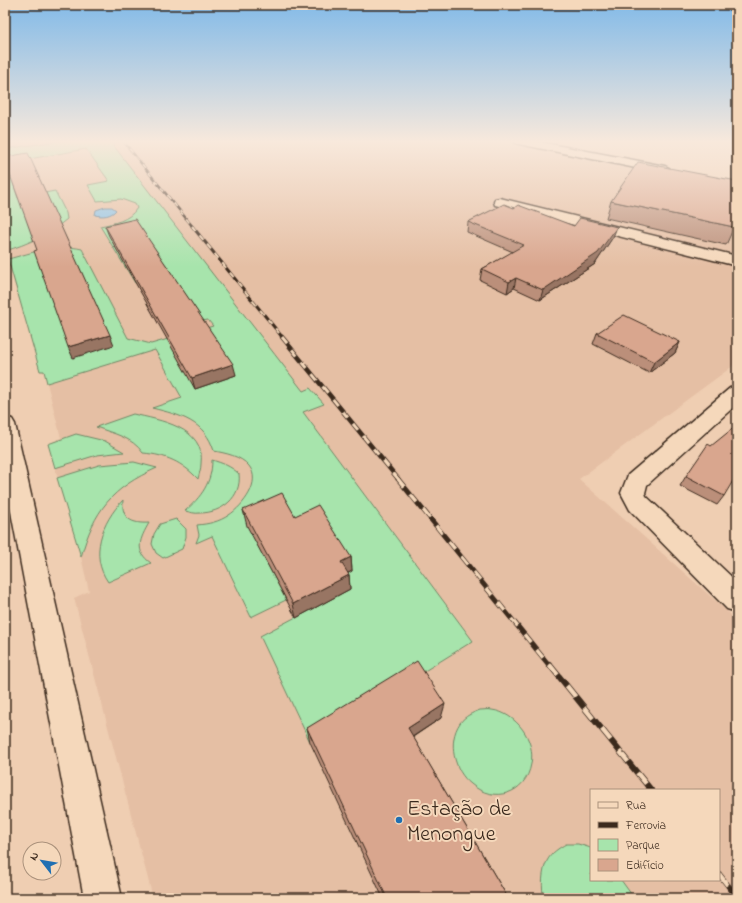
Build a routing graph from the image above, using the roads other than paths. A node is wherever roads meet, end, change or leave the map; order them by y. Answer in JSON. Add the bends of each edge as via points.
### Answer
{"nodes":[{"id":1,"x":500,"y":202,"type":"dead end"},
{"id":2,"x":737,"y":261,"type":"edge"},
{"id":3,"x":737,"y":393,"type":"edge"},
{"id":4,"x":5,"y":424,"type":"edge"},
{"id":5,"x":737,"y":600,"type":"edge"},
{"id":6,"x":103,"y":898,"type":"edge"}],
"edges":[{"from":1,"to":2,"type":"street"},
{"from":3,"to":5,"type":"street","via":[[636,481],[633,493],[638,503]]},
{"from":4,"to":6,"type":"street"}]}
